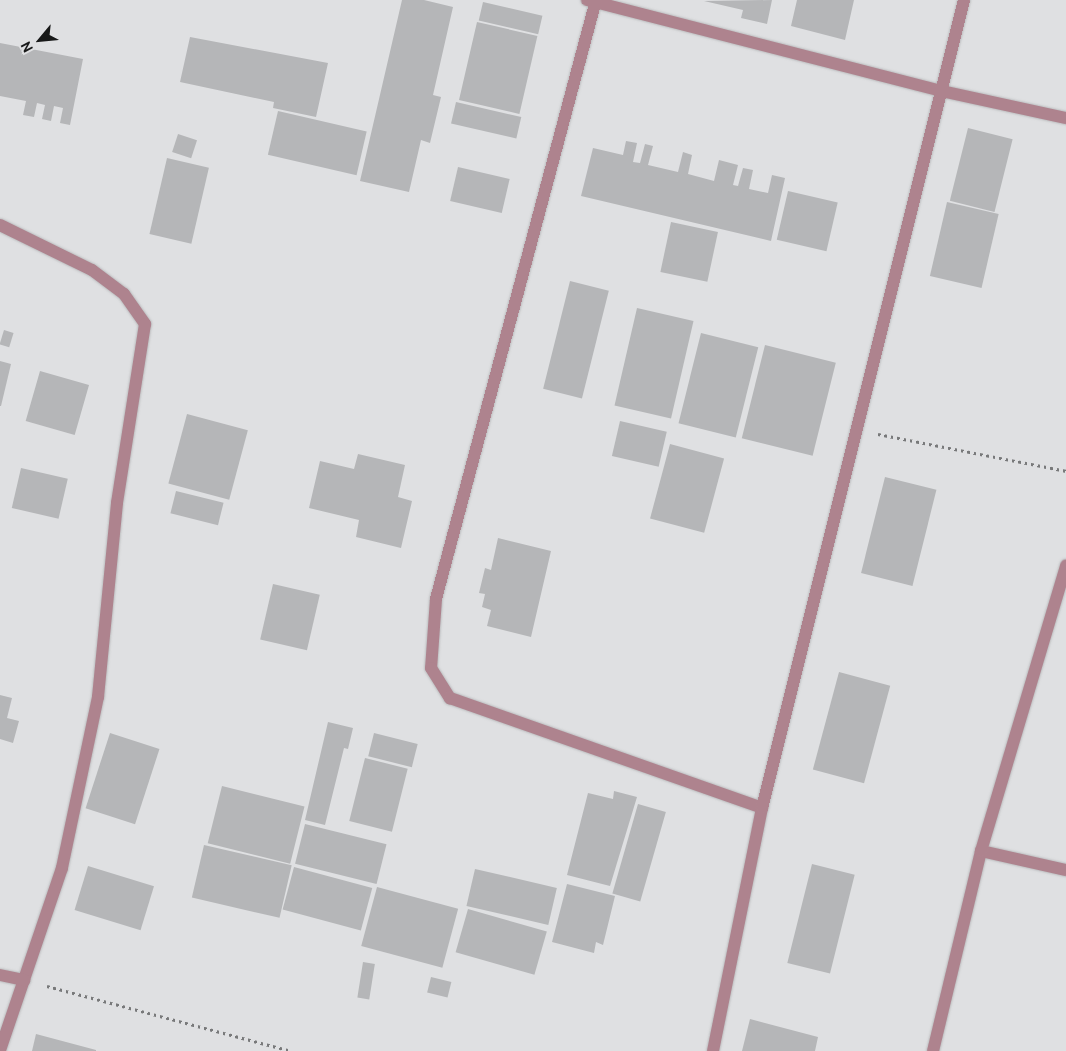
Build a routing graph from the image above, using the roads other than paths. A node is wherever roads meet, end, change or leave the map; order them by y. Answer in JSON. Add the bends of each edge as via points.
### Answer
{"nodes":[{"id":1,"x":964,"y":0,"type":"edge"},
{"id":2,"x":592,"y":1,"type":"edge"},
{"id":3,"x":941,"y":91,"type":"junction"},
{"id":4,"x":1066,"y":118,"type":"edge"},
{"id":5,"x":0,"y":225,"type":"edge"},
{"id":6,"x":1066,"y":565,"type":"edge"},
{"id":7,"x":762,"y":808,"type":"junction"},
{"id":8,"x":981,"y":851,"type":"junction"},
{"id":9,"x":1066,"y":870,"type":"edge"},
{"id":10,"x":0,"y":975,"type":"edge"},
{"id":11,"x":24,"y":980,"type":"junction"},
{"id":12,"x":0,"y":1050,"type":"edge"},
{"id":13,"x":713,"y":1051,"type":"edge"},
{"id":14,"x":933,"y":1051,"type":"edge"}],
"edges":[{"from":1,"to":3,"type":"street"},
{"from":2,"to":3,"type":"street"},
{"from":2,"to":7,"type":"street","via":[[436,599],[430,668],[450,698]]},
{"from":3,"to":4,"type":"street"},
{"from":3,"to":7,"type":"street"},
{"from":5,"to":11,"type":"street","via":[[92,270],[124,294],[145,324],[117,503],[98,697],[62,868]]},
{"from":6,"to":8,"type":"street"},
{"from":7,"to":13,"type":"street"},
{"from":8,"to":9,"type":"street"},
{"from":8,"to":14,"type":"street"},
{"from":10,"to":11,"type":"street"},
{"from":11,"to":12,"type":"street"}]}
